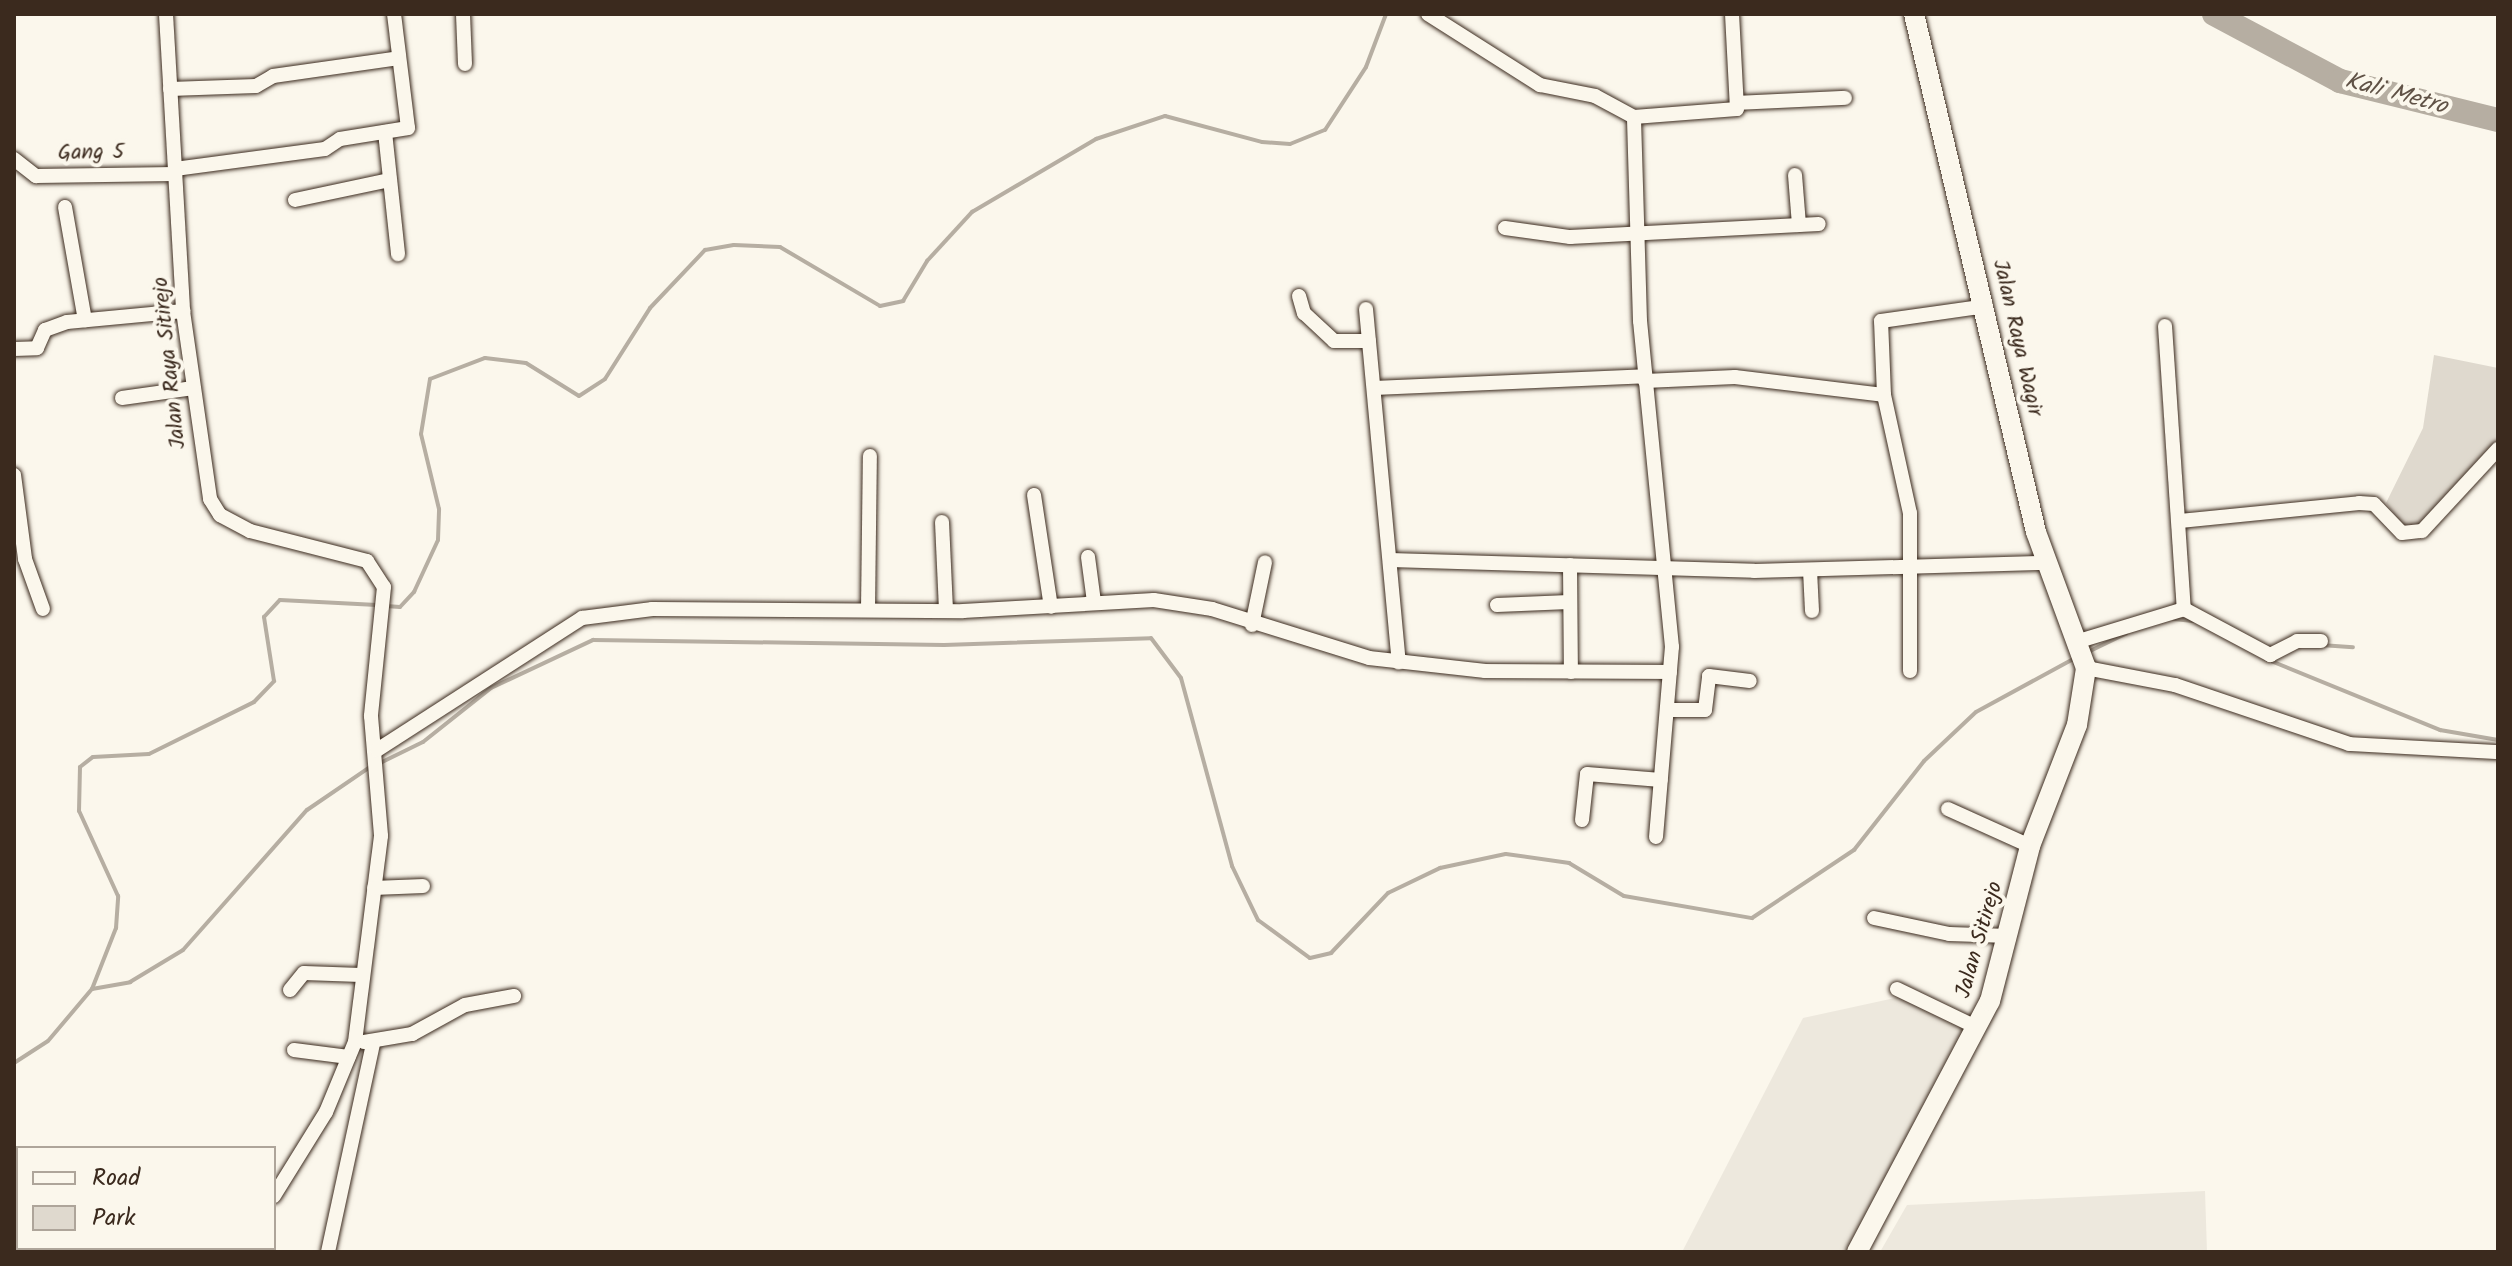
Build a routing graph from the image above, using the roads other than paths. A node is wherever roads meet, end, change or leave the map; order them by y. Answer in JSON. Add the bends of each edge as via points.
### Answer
{"nodes":[{"id":1,"x":166,"y":14,"type":"edge"},
{"id":2,"x":394,"y":14,"type":"edge"},
{"id":3,"x":463,"y":14,"type":"edge"},
{"id":4,"x":1428,"y":14,"type":"edge"},
{"id":5,"x":1732,"y":14,"type":"edge"},
{"id":6,"x":1914,"y":14,"type":"edge"},
{"id":7,"x":399,"y":58,"type":"junction"},
{"id":8,"x":465,"y":64,"type":"dead end"},
{"id":9,"x":170,"y":89,"type":"junction"},
{"id":10,"x":1845,"y":98,"type":"dead end"},
{"id":11,"x":1737,"y":103,"type":"junction"},
{"id":12,"x":1634,"y":117,"type":"junction"},
{"id":13,"x":385,"y":132,"type":"junction"},
{"id":14,"x":14,"y":159,"type":"edge"},
{"id":15,"x":175,"y":172,"type":"junction"},
{"id":16,"x":1795,"y":175,"type":"dead end"},
{"id":17,"x":389,"y":180,"type":"junction"},
{"id":18,"x":295,"y":200,"type":"dead end"},
{"id":19,"x":65,"y":207,"type":"dead end"},
{"id":20,"x":1819,"y":224,"type":"dead end"},
{"id":21,"x":1799,"y":225,"type":"junction"},
{"id":22,"x":1505,"y":228,"type":"dead end"},
{"id":23,"x":1634,"y":233,"type":"junction"},
{"id":24,"x":398,"y":254,"type":"dead end"},
{"id":25,"x":1299,"y":296,"type":"dead end"},
{"id":26,"x":1986,"y":306,"type":"junction"},
{"id":27,"x":1366,"y":309,"type":"dead end"},
{"id":28,"x":183,"y":311,"type":"junction"},
{"id":29,"x":85,"y":320,"type":"junction"},
{"id":30,"x":2165,"y":326,"type":"dead end"},
{"id":31,"x":1369,"y":341,"type":"junction"},
{"id":32,"x":14,"y":349,"type":"edge"},
{"id":33,"x":1645,"y":378,"type":"junction"},
{"id":34,"x":193,"y":388,"type":"junction"},
{"id":35,"x":1374,"y":388,"type":"junction"},
{"id":36,"x":1884,"y":395,"type":"junction"},
{"id":37,"x":122,"y":398,"type":"dead end"},
{"id":38,"x":2498,"y":449,"type":"edge"},
{"id":39,"x":870,"y":456,"type":"dead end"},
{"id":40,"x":14,"y":475,"type":"edge"},
{"id":41,"x":1034,"y":495,"type":"dead end"},
{"id":42,"x":2180,"y":521,"type":"junction"},
{"id":43,"x":942,"y":522,"type":"dead end"},
{"id":44,"x":18,"y":542,"type":"edge"},
{"id":45,"x":1088,"y":557,"type":"dead end"},
{"id":46,"x":1390,"y":560,"type":"junction"},
{"id":47,"x":1265,"y":562,"type":"dead end"},
{"id":48,"x":2047,"y":563,"type":"junction"},
{"id":49,"x":1570,"y":565,"type":"junction"},
{"id":50,"x":1667,"y":569,"type":"junction"},
{"id":51,"x":1908,"y":569,"type":"junction"},
{"id":52,"x":1810,"y":570,"type":"junction"},
{"id":53,"x":1094,"y":602,"type":"junction"},
{"id":54,"x":1569,"y":602,"type":"junction"},
{"id":55,"x":1497,"y":605,"type":"dead end"},
{"id":56,"x":1051,"y":607,"type":"junction"},
{"id":57,"x":43,"y":609,"type":"dead end"},
{"id":58,"x":2184,"y":609,"type":"junction"},
{"id":59,"x":868,"y":610,"type":"junction"},
{"id":60,"x":946,"y":611,"type":"junction"},
{"id":61,"x":1812,"y":611,"type":"dead end"},
{"id":62,"x":1252,"y":625,"type":"junction"},
{"id":63,"x":2321,"y":641,"type":"dead end"},
{"id":64,"x":2083,"y":654,"type":"junction"},
{"id":65,"x":1399,"y":662,"type":"junction"},
{"id":66,"x":1910,"y":671,"type":"dead end"},
{"id":67,"x":1571,"y":672,"type":"junction"},
{"id":68,"x":1670,"y":672,"type":"junction"},
{"id":69,"x":1750,"y":681,"type":"dead end"},
{"id":70,"x":1668,"y":710,"type":"junction"},
{"id":71,"x":2498,"y":752,"type":"edge"},
{"id":72,"x":377,"y":760,"type":"junction"},
{"id":73,"x":1661,"y":780,"type":"junction"},
{"id":74,"x":1948,"y":809,"type":"dead end"},
{"id":75,"x":1582,"y":820,"type":"dead end"},
{"id":76,"x":1656,"y":837,"type":"dead end"},
{"id":77,"x":2030,"y":846,"type":"junction"},
{"id":78,"x":423,"y":886,"type":"dead end"},
{"id":79,"x":374,"y":888,"type":"junction"},
{"id":80,"x":1874,"y":918,"type":"dead end"},
{"id":81,"x":2009,"y":936,"type":"junction"},
{"id":82,"x":361,"y":975,"type":"junction"},
{"id":83,"x":1897,"y":989,"type":"dead end"},
{"id":84,"x":290,"y":990,"type":"dead end"},
{"id":85,"x":514,"y":996,"type":"dead end"},
{"id":86,"x":1978,"y":1028,"type":"junction"},
{"id":87,"x":355,"y":1042,"type":"junction"},
{"id":88,"x":373,"y":1043,"type":"junction"},
{"id":89,"x":294,"y":1050,"type":"dead end"},
{"id":90,"x":349,"y":1057,"type":"junction"},
{"id":91,"x":276,"y":1193,"type":"edge"},
{"id":92,"x":328,"y":1252,"type":"edge"},
{"id":93,"x":1857,"y":1252,"type":"edge"}],
"edges":[{"from":1,"to":9,"type":"street","name":"Jalan Raya Sitirejo"},
{"from":2,"to":7,"type":"street"},
{"from":3,"to":8,"type":"street"},
{"from":4,"to":12,"type":"street","via":[[1540,85],[1595,96]]},
{"from":5,"to":11,"type":"street"},
{"from":6,"to":26,"type":"main road","name":"Jalan Raya Wagir"},
{"from":7,"to":9,"type":"street","via":[[273,76],[256,86]]},
{"from":7,"to":13,"type":"street","via":[[408,128]]},
{"from":9,"to":15,"type":"street","name":"Jalan Raya Sitirejo"},
{"from":10,"to":11,"type":"street"},
{"from":11,"to":12,"type":"street","via":[[1735,110]]},
{"from":12,"to":23,"type":"street"},
{"from":13,"to":15,"type":"street","name":"Gang 5","via":[[325,149]]},
{"from":13,"to":17,"type":"street"},
{"from":14,"to":15,"type":"street","name":"Gang 5","via":[[36,176]]},
{"from":15,"to":28,"type":"street","name":"Jalan Raya Sitirejo"},
{"from":16,"to":21,"type":"street"},
{"from":17,"to":18,"type":"street"},
{"from":17,"to":24,"type":"street"},
{"from":19,"to":29,"type":"street"},
{"from":20,"to":21,"type":"street"},
{"from":21,"to":23,"type":"street"},
{"from":22,"to":23,"type":"street","via":[[1570,237]]},
{"from":23,"to":33,"type":"street"},
{"from":25,"to":31,"type":"street","via":[[1304,313],[1334,341]]},
{"from":26,"to":36,"type":"street","via":[[1881,321]]},
{"from":26,"to":48,"type":"main road","name":"Jalan Raya Wagir"},
{"from":27,"to":31,"type":"street"},
{"from":28,"to":29,"type":"street"},
{"from":28,"to":34,"type":"street","name":"Jalan Raya Sitirejo"},
{"from":29,"to":32,"type":"street","via":[[47,328],[37,348]]},
{"from":30,"to":42,"type":"street"},
{"from":31,"to":35,"type":"street"},
{"from":33,"to":35,"type":"street"},
{"from":33,"to":36,"type":"street","via":[[1735,377]]},
{"from":33,"to":50,"type":"street"},
{"from":34,"to":37,"type":"street"},
{"from":34,"to":72,"type":"street","name":"Jalan Raya Sitirejo","via":[[214,510],[250,531],[367,561],[384,587],[371,716]]},
{"from":35,"to":46,"type":"street"},
{"from":36,"to":51,"type":"street","via":[[1910,513]]},
{"from":38,"to":42,"type":"street","via":[[2422,531],[2402,533],[2374,504],[2359,503]]},
{"from":39,"to":59,"type":"street"},
{"from":40,"to":44,"type":"street"},
{"from":41,"to":56,"type":"street"},
{"from":42,"to":58,"type":"street"},
{"from":43,"to":60,"type":"street"},
{"from":44,"to":57,"type":"street"},
{"from":45,"to":53,"type":"street"},
{"from":46,"to":49,"type":"street"},
{"from":46,"to":65,"type":"street"},
{"from":47,"to":62,"type":"street"},
{"from":48,"to":51,"type":"street"},
{"from":48,"to":64,"type":"main road","name":"Jalan Raya Wagir"},
{"from":49,"to":50,"type":"street"},
{"from":49,"to":54,"type":"street"},
{"from":50,"to":52,"type":"street"},
{"from":50,"to":68,"type":"street"},
{"from":51,"to":52,"type":"street"},
{"from":51,"to":66,"type":"street"},
{"from":52,"to":61,"type":"street"},
{"from":53,"to":56,"type":"street"},
{"from":53,"to":62,"type":"street","via":[[1191,605]]},
{"from":54,"to":55,"type":"street"},
{"from":54,"to":67,"type":"street"},
{"from":56,"to":60,"type":"street"},
{"from":58,"to":63,"type":"street","via":[[2270,655],[2297,641]]},
{"from":58,"to":64,"type":"street"},
{"from":59,"to":60,"type":"street"},
{"from":59,"to":72,"type":"street","via":[[723,606],[582,618]]},
{"from":62,"to":65,"type":"street"},
{"from":64,"to":71,"type":"street","via":[[2349,744]]},
{"from":64,"to":77,"type":"main road","name":"Jalan Sitirejo","via":[[2077,725]]},
{"from":65,"to":67,"type":"street"},
{"from":67,"to":68,"type":"street"},
{"from":68,"to":70,"type":"street"},
{"from":69,"to":70,"type":"street","via":[[1709,676],[1705,710]]},
{"from":70,"to":73,"type":"street"},
{"from":72,"to":79,"type":"street","via":[[381,836]]},
{"from":73,"to":75,"type":"street","via":[[1587,774]]},
{"from":73,"to":76,"type":"street"},
{"from":74,"to":77,"type":"street"},
{"from":77,"to":81,"type":"main road","name":"Jalan Sitirejo"},
{"from":78,"to":79,"type":"street"},
{"from":79,"to":82,"type":"street"},
{"from":80,"to":81,"type":"street","via":[[1949,934]]},
{"from":81,"to":86,"type":"main road","name":"Jalan Sitirejo"},
{"from":82,"to":84,"type":"street","via":[[304,973]]},
{"from":82,"to":87,"type":"street"},
{"from":83,"to":86,"type":"street"},
{"from":85,"to":88,"type":"street","via":[[475,1002],[428,1028]]},
{"from":86,"to":93,"type":"main road","name":"Jalan Sitirejo"},
{"from":87,"to":88,"type":"street"},
{"from":87,"to":90,"type":"street"},
{"from":88,"to":92,"type":"street"},
{"from":89,"to":90,"type":"street"},
{"from":90,"to":91,"type":"street","via":[[326,1112]]}]}
